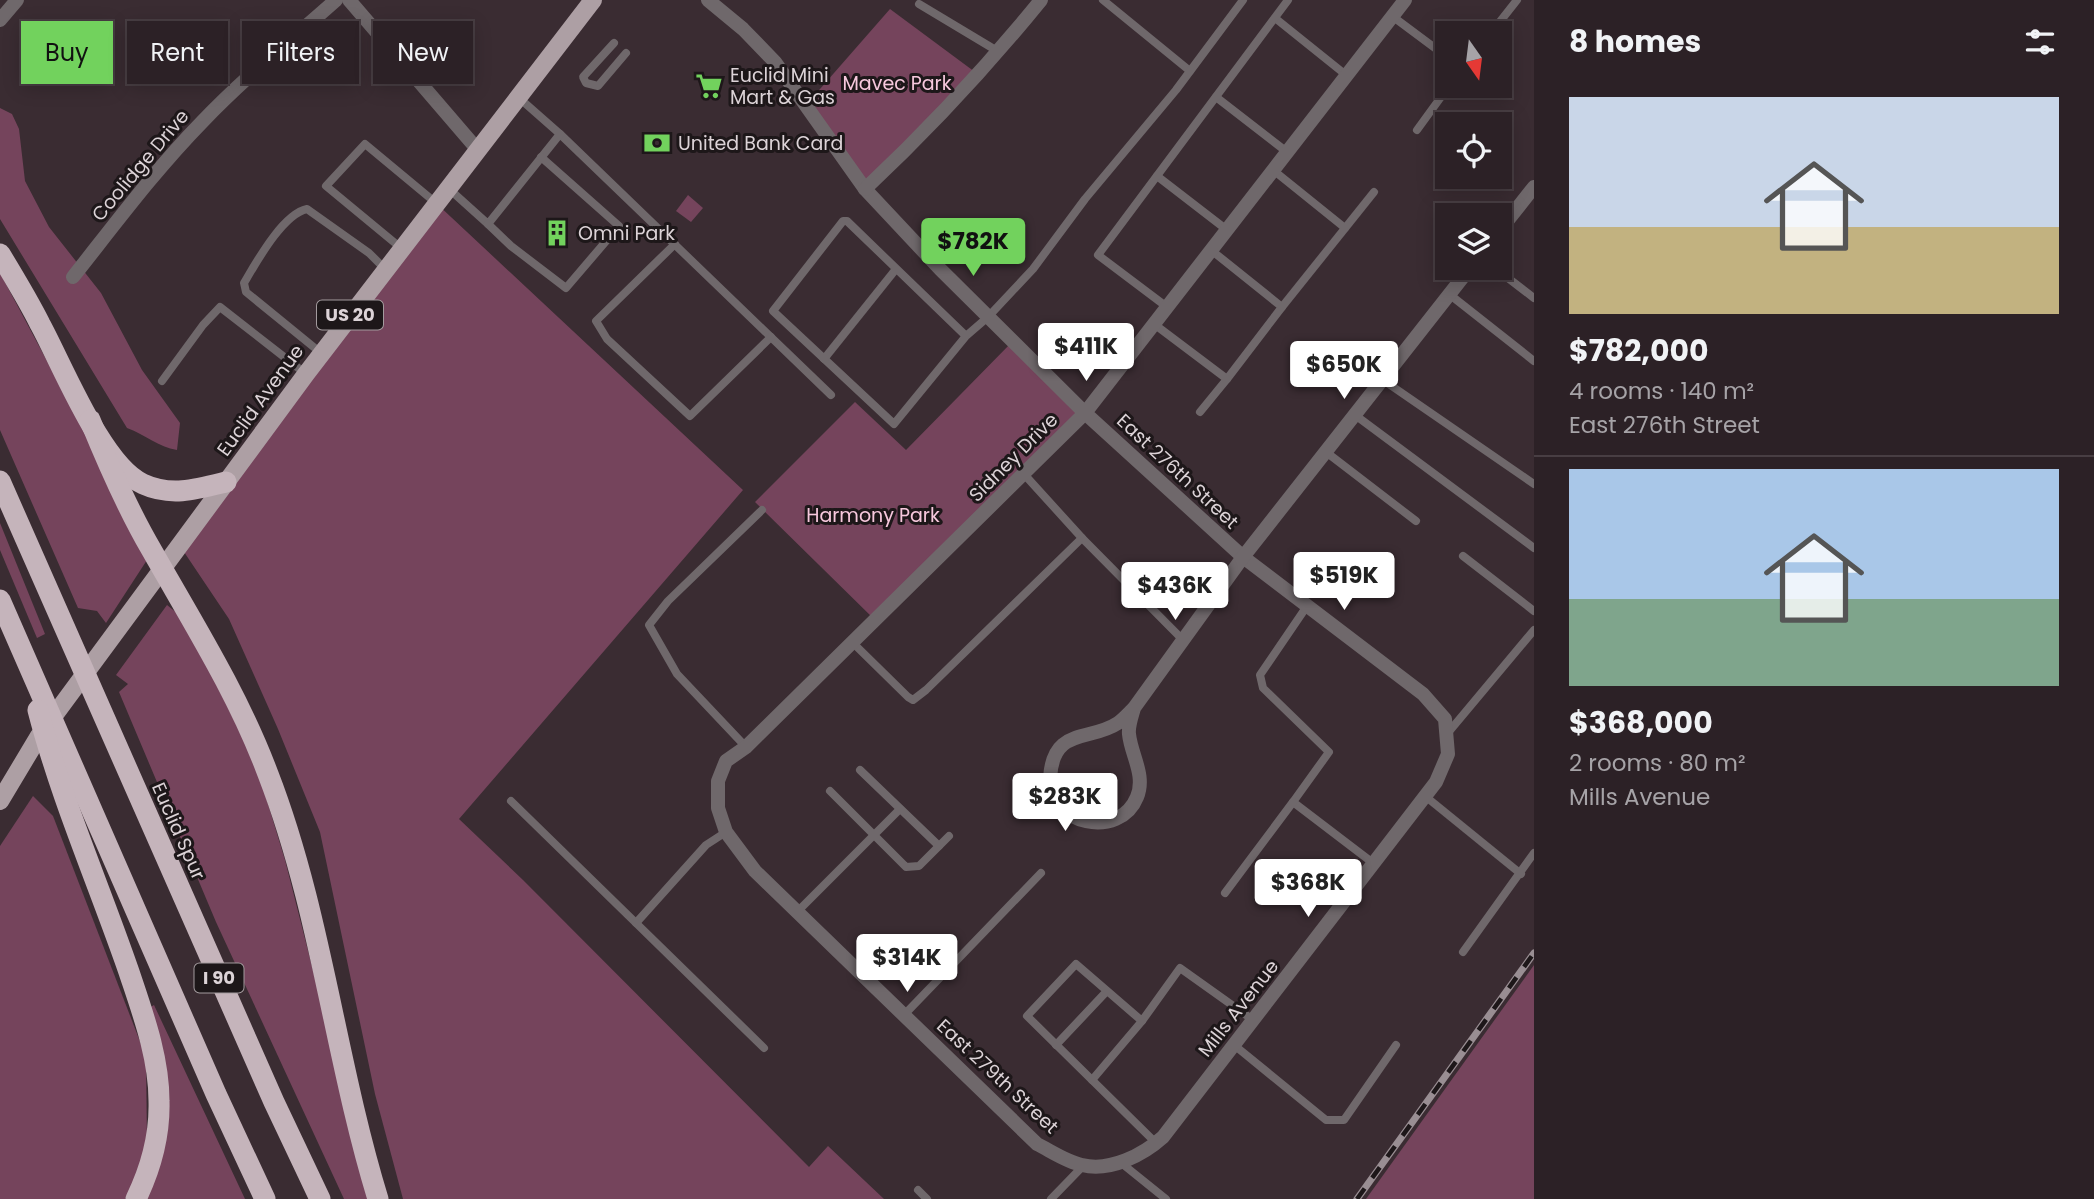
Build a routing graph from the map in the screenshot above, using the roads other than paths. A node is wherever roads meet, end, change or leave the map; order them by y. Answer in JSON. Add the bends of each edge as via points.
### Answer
{"nodes":[{"id":1,"x":18,"y":0,"type":"edge"},
{"id":2,"x":336,"y":0,"type":"edge"},
{"id":3,"x":349,"y":0,"type":"edge"},
{"id":4,"x":593,"y":0,"type":"edge"},
{"id":5,"x":708,"y":0,"type":"edge"},
{"id":6,"x":1041,"y":0,"type":"edge"},
{"id":7,"x":1102,"y":0,"type":"edge"},
{"id":8,"x":1243,"y":0,"type":"edge"},
{"id":9,"x":1288,"y":0,"type":"edge"},
{"id":10,"x":1405,"y":0,"type":"edge"},
{"id":11,"x":1517,"y":0,"type":"edge"},
{"id":12,"x":919,"y":4,"type":"dead end"},
{"id":13,"x":1392,"y":16,"type":"junction"},
{"id":14,"x":1275,"y":18,"type":"junction"},
{"id":15,"x":0,"y":20,"type":"edge"},
{"id":16,"x":1500,"y":21,"type":"edge"},
{"id":17,"x":614,"y":43,"type":"dead end"},
{"id":18,"x":1435,"y":48,"type":"edge"},
{"id":19,"x":999,"y":52,"type":"junction"},
{"id":20,"x":626,"y":53,"type":"dead end"},
{"id":21,"x":1190,"y":71,"type":"junction"},
{"id":22,"x":1346,"y":75,"type":"junction"},
{"id":23,"x":518,"y":97,"type":"junction"},
{"id":24,"x":1216,"y":97,"type":"junction"},
{"id":25,"x":1441,"y":98,"type":"edge"},
{"id":26,"x":1417,"y":130,"type":"dead end"},
{"id":27,"x":560,"y":134,"type":"junction"},
{"id":28,"x":477,"y":149,"type":"junction"},
{"id":29,"x":1287,"y":152,"type":"junction"},
{"id":30,"x":541,"y":158,"type":"junction"},
{"id":31,"x":1273,"y":170,"type":"junction"},
{"id":32,"x":1157,"y":176,"type":"junction"},
{"id":33,"x":448,"y":188,"type":"junction"},
{"id":34,"x":865,"y":189,"type":"junction"},
{"id":35,"x":1374,"y":192,"type":"dead end"},
{"id":36,"x":1532,"y":193,"type":"edge"},
{"id":37,"x":436,"y":203,"type":"junction"},
{"id":38,"x":1512,"y":216,"type":"edge"},
{"id":39,"x":488,"y":224,"type":"junction"},
{"id":40,"x":1345,"y":228,"type":"junction"},
{"id":41,"x":1227,"y":230,"type":"junction"},
{"id":42,"x":675,"y":244,"type":"junction"},
{"id":43,"x":401,"y":248,"type":"junction"},
{"id":44,"x":1211,"y":250,"type":"junction"},
{"id":45,"x":0,"y":254,"type":"edge"},
{"id":46,"x":386,"y":269,"type":"junction"},
{"id":47,"x":896,"y":269,"type":"junction"},
{"id":48,"x":73,"y":277,"type":"dead end"},
{"id":49,"x":1461,"y":280,"type":"edge"},
{"id":50,"x":1511,"y":280,"type":"edge"},
{"id":51,"x":1449,"y":295,"type":"junction"},
{"id":52,"x":1534,"y":298,"type":"edge"},
{"id":53,"x":1167,"y":307,"type":"junction"},
{"id":54,"x":1282,"y":307,"type":"junction"},
{"id":55,"x":988,"y":317,"type":"junction"},
{"id":56,"x":1154,"y":324,"type":"junction"},
{"id":57,"x":966,"y":336,"type":"junction"},
{"id":58,"x":771,"y":337,"type":"junction"},
{"id":59,"x":321,"y":353,"type":"junction"},
{"id":60,"x":824,"y":359,"type":"junction"},
{"id":61,"x":1534,"y":361,"type":"edge"},
{"id":62,"x":306,"y":374,"type":"junction"},
{"id":63,"x":1227,"y":379,"type":"junction"},
{"id":64,"x":1383,"y":380,"type":"junction"},
{"id":65,"x":162,"y":381,"type":"dead end"},
{"id":66,"x":831,"y":394,"type":"dead end"},
{"id":67,"x":1085,"y":412,"type":"junction"},
{"id":68,"x":1200,"y":412,"type":"dead end"},
{"id":69,"x":1355,"y":415,"type":"junction"},
{"id":70,"x":90,"y":420,"type":"junction"},
{"id":71,"x":1326,"y":452,"type":"junction"},
{"id":72,"x":1023,"y":474,"type":"junction"},
{"id":73,"x":0,"y":481,"type":"edge"},
{"id":74,"x":226,"y":482,"type":"junction"},
{"id":75,"x":1534,"y":484,"type":"edge"},
{"id":76,"x":762,"y":510,"type":"dead end"},
{"id":77,"x":1416,"y":521,"type":"dead end"},
{"id":78,"x":1082,"y":538,"type":"junction"},
{"id":79,"x":1534,"y":548,"type":"edge"},
{"id":80,"x":1463,"y":556,"type":"dead end"},
{"id":81,"x":1243,"y":557,"type":"junction"},
{"id":82,"x":163,"y":570,"type":"junction"},
{"id":83,"x":0,"y":600,"type":"edge"},
{"id":84,"x":1307,"y":606,"type":"junction"},
{"id":85,"x":1534,"y":611,"type":"edge"},
{"id":86,"x":1534,"y":630,"type":"edge"},
{"id":87,"x":1184,"y":640,"type":"junction"},
{"id":88,"x":852,"y":642,"type":"junction"},
{"id":89,"x":23,"y":651,"type":"junction"},
{"id":90,"x":1134,"y":708,"type":"junction"},
{"id":91,"x":1447,"y":734,"type":"junction"},
{"id":92,"x":746,"y":747,"type":"junction"},
{"id":93,"x":860,"y":770,"type":"dead end"},
{"id":94,"x":830,"y":791,"type":"dead end"},
{"id":95,"x":1425,"y":796,"type":"junction"},
{"id":96,"x":0,"y":801,"type":"edge"},
{"id":97,"x":511,"y":801,"type":"dead end"},
{"id":98,"x":1293,"y":802,"type":"junction"},
{"id":99,"x":900,"y":808,"type":"junction"},
{"id":100,"x":726,"y":832,"type":"junction"},
{"id":101,"x":873,"y":836,"type":"junction"},
{"id":102,"x":949,"y":836,"type":"dead end"},
{"id":103,"x":939,"y":846,"type":"junction"},
{"id":104,"x":1534,"y":853,"type":"edge"},
{"id":105,"x":1374,"y":863,"type":"junction"},
{"id":106,"x":1041,"y":873,"type":"dead end"},
{"id":107,"x":1521,"y":874,"type":"junction"},
{"id":108,"x":1225,"y":893,"type":"dead end"},
{"id":109,"x":797,"y":912,"type":"junction"},
{"id":110,"x":636,"y":923,"type":"junction"},
{"id":111,"x":1463,"y":953,"type":"dead end"},
{"id":112,"x":1106,"y":992,"type":"junction"},
{"id":113,"x":904,"y":1015,"type":"junction"},
{"id":114,"x":1253,"y":1020,"type":"junction"},
{"id":115,"x":1142,"y":1021,"type":"junction"},
{"id":116,"x":1056,"y":1045,"type":"junction"},
{"id":117,"x":1234,"y":1045,"type":"junction"},
{"id":118,"x":1396,"y":1045,"type":"dead end"},
{"id":119,"x":764,"y":1048,"type":"dead end"},
{"id":120,"x":1092,"y":1080,"type":"junction"},
{"id":121,"x":1159,"y":1140,"type":"junction"},
{"id":122,"x":1120,"y":1162,"type":"junction"},
{"id":123,"x":1083,"y":1166,"type":"junction"},
{"id":124,"x":918,"y":1190,"type":"dead end"},
{"id":125,"x":136,"y":1199,"type":"edge"},
{"id":126,"x":265,"y":1199,"type":"edge"},
{"id":127,"x":320,"y":1199,"type":"edge"},
{"id":128,"x":378,"y":1199,"type":"edge"},
{"id":129,"x":927,"y":1199,"type":"edge"},
{"id":130,"x":1051,"y":1199,"type":"edge"},
{"id":131,"x":1167,"y":1199,"type":"edge"}],
"edges":[{"from":1,"to":15,"type":"street"},
{"from":2,"to":48,"type":"street","name":"Coolidge Drive","via":[[202,121]]},
{"from":3,"to":28,"type":"street"},
{"from":4,"to":23,"type":"main road","name":"Euclid Avenue","number":"US 20"},
{"from":5,"to":34,"type":"street","name":"East 276th Street","via":[[780,68]]},
{"from":6,"to":19,"type":"street"},
{"from":7,"to":21,"type":"lane"},
{"from":8,"to":21,"type":"lane"},
{"from":9,"to":14,"type":"lane"},
{"from":10,"to":13,"type":"street","name":"Sidney Drive"},
{"from":11,"to":16,"type":"lane"},
{"from":12,"to":19,"type":"lane"},
{"from":13,"to":18,"type":"lane"},
{"from":13,"to":22,"type":"street","name":"Sidney Drive"},
{"from":14,"to":22,"type":"lane"},
{"from":14,"to":24,"type":"lane"},
{"from":17,"to":20,"type":"lane","via":[[583,77],[586,83],[598,86]]},
{"from":19,"to":34,"type":"street","via":[[935,123]]},
{"from":21,"to":55,"type":"lane","via":[[1032,269]]},
{"from":22,"to":29,"type":"street","name":"Sidney Drive"},
{"from":23,"to":27,"type":"lane"},
{"from":23,"to":28,"type":"main road","name":"Euclid Avenue","number":"US 20"},
{"from":24,"to":29,"type":"lane"},
{"from":24,"to":32,"type":"lane"},
{"from":25,"to":26,"type":"lane"},
{"from":27,"to":30,"type":"lane"},
{"from":27,"to":42,"type":"lane"},
{"from":28,"to":33,"type":"main road","name":"Euclid Avenue","number":"US 20"},
{"from":29,"to":31,"type":"street","name":"Sidney Drive"},
{"from":30,"to":39,"type":"lane"},
{"from":30,"to":39,"type":"lane","via":[[619,226],[566,288]]},
{"from":31,"to":40,"type":"lane"},
{"from":31,"to":41,"type":"street","name":"Sidney Drive"},
{"from":32,"to":41,"type":"lane"},
{"from":32,"to":53,"type":"lane","via":[[1098,255]]},
{"from":33,"to":37,"type":"main road","name":"Euclid Avenue","number":"US 20"},
{"from":33,"to":39,"type":"lane"},
{"from":34,"to":55,"type":"street","name":"East 276th Street"},
{"from":35,"to":40,"type":"lane"},
{"from":36,"to":38,"type":"street"},
{"from":37,"to":43,"type":"main road","name":"Euclid Avenue","number":"US 20"},
{"from":37,"to":43,"type":"lane","via":[[365,144],[326,186]]},
{"from":40,"to":54,"type":"lane"},
{"from":41,"to":44,"type":"street","name":"Sidney Drive"},
{"from":42,"to":58,"type":"lane"},
{"from":42,"to":58,"type":"lane","via":[[596,321],[607,339],[690,416]]},
{"from":43,"to":46,"type":"main road","name":"Euclid Avenue","number":"US 20"},
{"from":44,"to":53,"type":"street","name":"Sidney Drive"},
{"from":44,"to":54,"type":"lane"},
{"from":45,"to":70,"type":"highway"},
{"from":46,"to":59,"type":"main road","name":"Euclid Avenue","number":"US 20"},
{"from":46,"to":59,"type":"lane","via":[[307,209],[298,211],[280,229],[244,283],[246,292]]},
{"from":47,"to":57,"type":"lane"},
{"from":47,"to":60,"type":"lane"},
{"from":47,"to":60,"type":"lane","via":[[843,221],[773,311]]},
{"from":49,"to":51,"type":"street"},
{"from":50,"to":52,"type":"lane"},
{"from":51,"to":61,"type":"lane"},
{"from":51,"to":64,"type":"street"},
{"from":53,"to":56,"type":"street","name":"Sidney Drive"},
{"from":54,"to":63,"type":"lane"},
{"from":55,"to":57,"type":"lane"},
{"from":55,"to":67,"type":"street","name":"East 276th Street"},
{"from":56,"to":63,"type":"lane"},
{"from":56,"to":67,"type":"street","name":"Sidney Drive"},
{"from":57,"to":60,"type":"lane","via":[[894,424]]},
{"from":58,"to":66,"type":"lane"},
{"from":59,"to":62,"type":"main road","name":"Euclid Avenue","number":"US 20"},
{"from":62,"to":65,"type":"lane","via":[[220,307]]},
{"from":62,"to":74,"type":"main road","name":"Euclid Avenue","number":"US 20"},
{"from":63,"to":68,"type":"lane"},
{"from":64,"to":69,"type":"street"},
{"from":64,"to":75,"type":"lane"},
{"from":67,"to":72,"type":"street","name":"Sidney Drive"},
{"from":67,"to":81,"type":"street","name":"East 276th Street"},
{"from":69,"to":71,"type":"street"},
{"from":69,"to":79,"type":"lane"},
{"from":70,"to":74,"type":"highway","via":[[121,469],[142,484],[173,492]]},
{"from":70,"to":82,"type":"highway"},
{"from":71,"to":77,"type":"lane"},
{"from":71,"to":81,"type":"street"},
{"from":72,"to":78,"type":"lane"},
{"from":72,"to":88,"type":"street","name":"Sidney Drive"},
{"from":73,"to":127,"type":"highway","name":"Euclid Spur","number":"I 90"},
{"from":74,"to":82,"type":"main road","name":"Euclid Avenue","number":"US 20"},
{"from":76,"to":92,"type":"lane","via":[[649,625],[677,674]]},
{"from":78,"to":87,"type":"lane"},
{"from":78,"to":88,"type":"lane","via":[[914,700]]},
{"from":80,"to":85,"type":"lane"},
{"from":81,"to":84,"type":"street","name":"East 276th Street"},
{"from":81,"to":87,"type":"street"},
{"from":82,"to":96,"type":"main road","name":"Euclid Avenue","number":"US 20","via":[[39,736]]},
{"from":82,"to":128,"type":"highway","via":[[226,680],[279,804],[314,929]]},
{"from":83,"to":89,"type":"highway","number":"I 90"},
{"from":84,"to":91,"type":"street","name":"East 276th Street","via":[[1423,694],[1445,719]]},
{"from":84,"to":98,"type":"lane","via":[[1260,675],[1263,688],[1329,752]]},
{"from":86,"to":91,"type":"lane"},
{"from":87,"to":90,"type":"street"},
{"from":88,"to":92,"type":"street","name":"Sidney Drive"},
{"from":89,"to":125,"type":"highway","via":[[50,756],[139,1002],[155,1065],[157,1136]]},
{"from":89,"to":126,"type":"highway","number":"I 90"},
{"from":90,"to":90,"type":"street","via":[[1118,723],[1076,737],[1056,752],[1050,783],[1063,810],[1078,820],[1114,820],[1128,811],[1137,797],[1141,780],[1128,733]]},
{"from":91,"to":95,"type":"street","name":"Mills Avenue","via":[[1448,754]]},
{"from":92,"to":100,"type":"street","name":"East 279th Street","via":[[726,761],[718,781],[718,808]]},
{"from":93,"to":99,"type":"lane"},
{"from":94,"to":101,"type":"lane"},
{"from":95,"to":105,"type":"street","name":"Mills Avenue"},
{"from":95,"to":107,"type":"lane"},
{"from":97,"to":110,"type":"lane"},
{"from":98,"to":105,"type":"lane"},
{"from":98,"to":108,"type":"lane"},
{"from":99,"to":101,"type":"lane"},
{"from":99,"to":103,"type":"lane"},
{"from":100,"to":109,"type":"street","name":"East 279th Street","via":[[755,872]]},
{"from":100,"to":110,"type":"lane","via":[[706,845]]},
{"from":101,"to":103,"type":"lane","via":[[906,867],[919,866]]},
{"from":101,"to":109,"type":"lane"},
{"from":102,"to":103,"type":"lane"},
{"from":104,"to":107,"type":"lane"},
{"from":105,"to":114,"type":"street","name":"Mills Avenue"},
{"from":106,"to":113,"type":"lane"},
{"from":107,"to":111,"type":"lane"},
{"from":109,"to":113,"type":"street","name":"East 279th Street"},
{"from":110,"to":119,"type":"lane"},
{"from":112,"to":115,"type":"lane"},
{"from":112,"to":116,"type":"lane"},
{"from":112,"to":116,"type":"lane","via":[[1076,964],[1027,1016]]},
{"from":113,"to":123,"type":"street","name":"East 279th Street","via":[[1037,1144]]},
{"from":114,"to":115,"type":"lane","via":[[1180,968]]},
{"from":114,"to":117,"type":"street","name":"Mills Avenue"},
{"from":115,"to":120,"type":"lane"},
{"from":116,"to":120,"type":"lane"},
{"from":117,"to":118,"type":"lane","via":[[1326,1120],[1344,1120]]},
{"from":117,"to":121,"type":"street","name":"Mills Avenue"},
{"from":120,"to":121,"type":"lane"},
{"from":121,"to":122,"type":"street"},
{"from":122,"to":123,"type":"street"},
{"from":122,"to":131,"type":"lane"},
{"from":123,"to":130,"type":"lane"},
{"from":124,"to":129,"type":"lane"}]}
